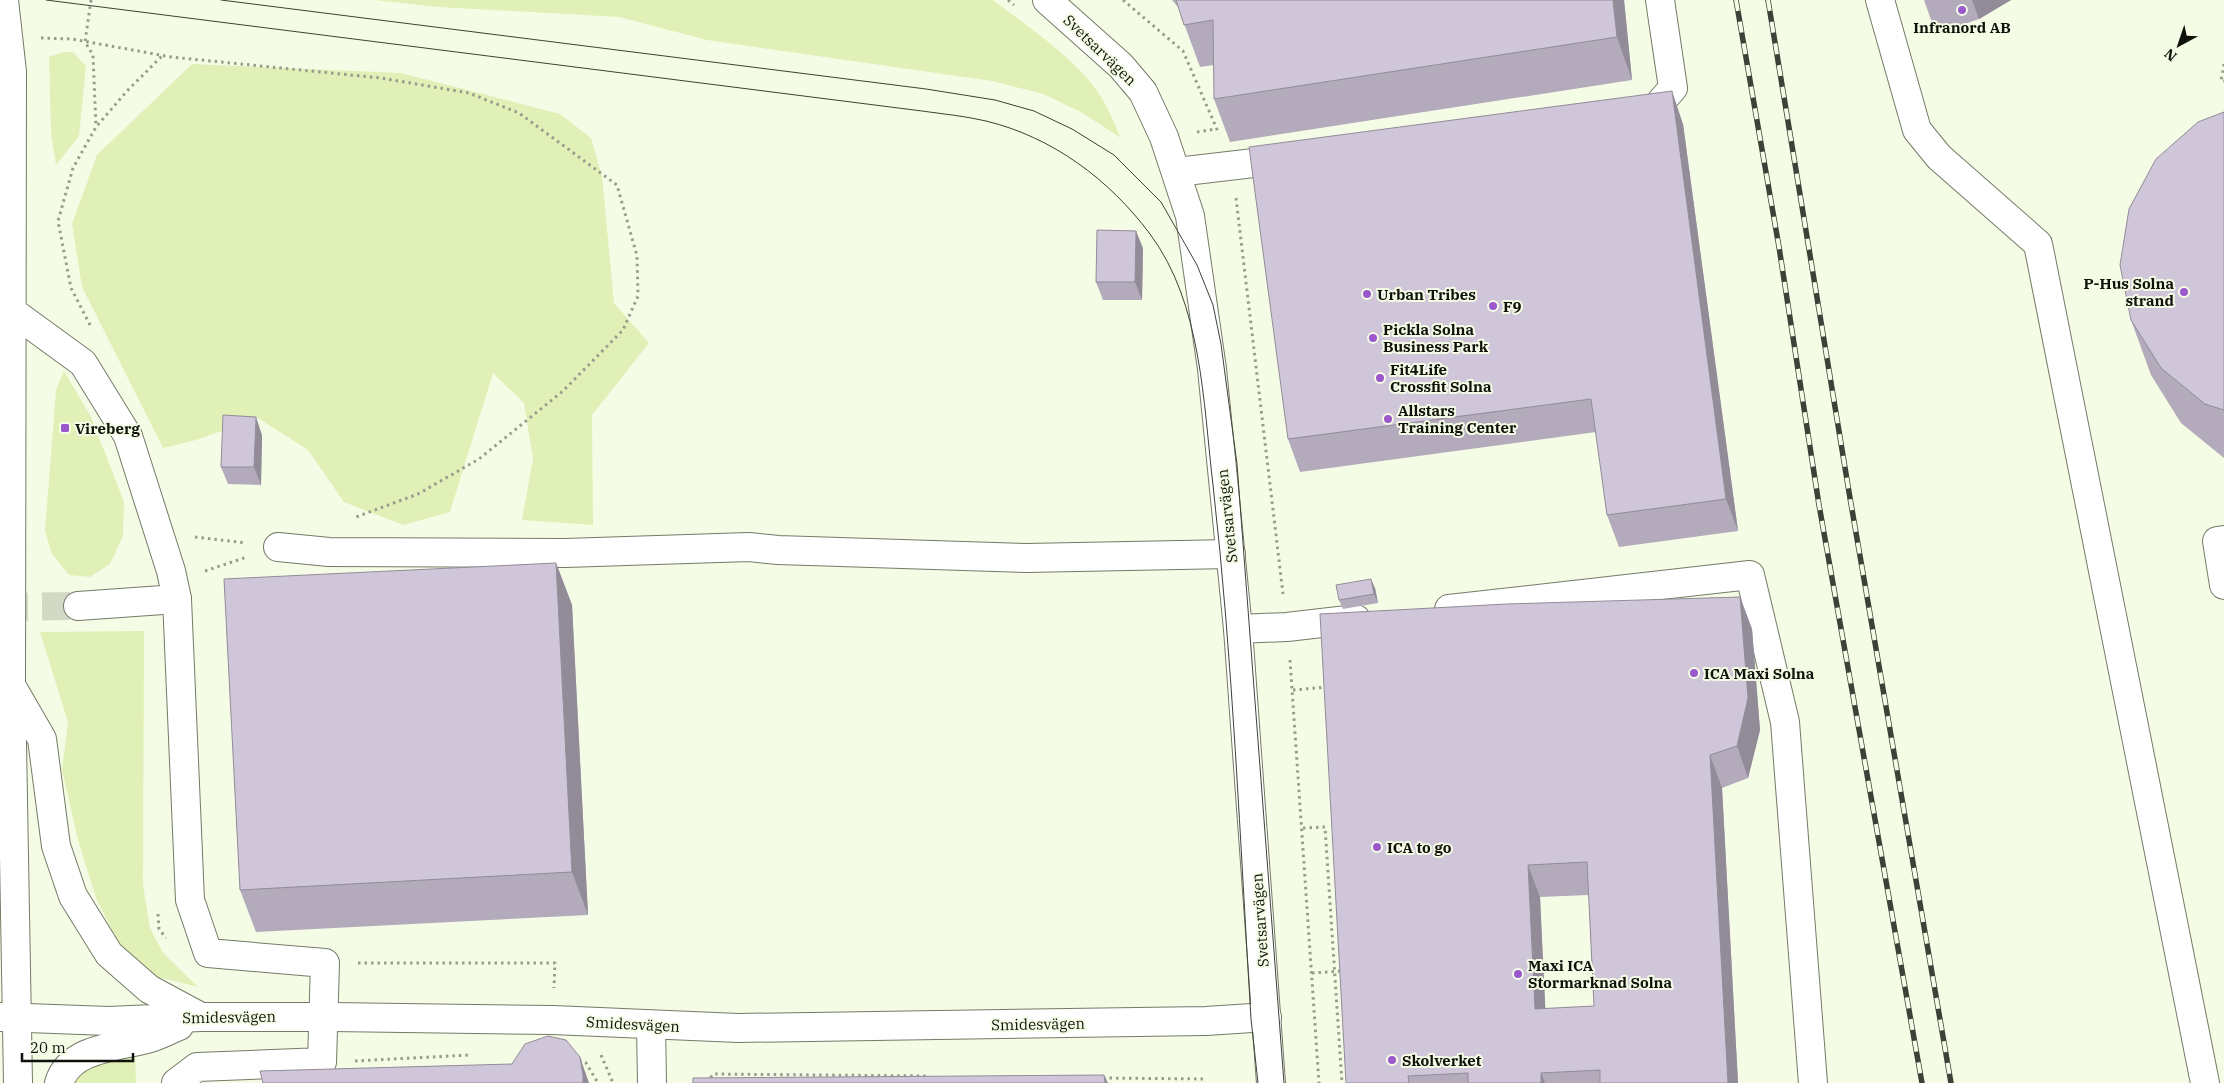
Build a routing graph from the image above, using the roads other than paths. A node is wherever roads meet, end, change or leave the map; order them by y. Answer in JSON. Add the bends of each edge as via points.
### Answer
{"nodes":[{"id":1,"x":4,"y":0,"type":"edge"},
{"id":2,"x":1047,"y":0,"type":"edge"},
{"id":3,"x":1660,"y":0,"type":"edge"},
{"id":4,"x":1880,"y":0,"type":"edge"},
{"id":5,"x":1618,"y":122,"type":"edge"},
{"id":6,"x":1311,"y":157,"type":"edge"},
{"id":7,"x":1176,"y":172,"type":"junction"},
{"id":8,"x":13,"y":312,"type":"junction"},
{"id":9,"x":2224,"y":540,"type":"edge"},
{"id":10,"x":278,"y":547,"type":"road end"},
{"id":11,"x":1231,"y":554,"type":"junction"},
{"id":12,"x":1712,"y":579,"type":"junction"},
{"id":13,"x":1667,"y":585,"type":"junction"},
{"id":14,"x":2224,"y":585,"type":"edge"},
{"id":15,"x":177,"y":599,"type":"junction"},
{"id":16,"x":78,"y":606,"type":"tunnel mouth"},
{"id":17,"x":1723,"y":606,"type":"edge"},
{"id":18,"x":1424,"y":612,"type":"edge"},
{"id":19,"x":1667,"y":613,"type":"edge"},
{"id":20,"x":1385,"y":616,"type":"edge"},
{"id":21,"x":1238,"y":629,"type":"junction"},
{"id":22,"x":11,"y":686,"type":"junction"},
{"id":23,"x":324,"y":1016,"type":"junction"},
{"id":24,"x":8,"y":1017,"type":"edge"},
{"id":25,"x":201,"y":1017,"type":"junction"},
{"id":26,"x":1267,"y":1017,"type":"junction"},
{"id":27,"x":651,"y":1025,"type":"junction"},
{"id":28,"x":18,"y":1083,"type":"edge"},
{"id":29,"x":59,"y":1083,"type":"edge"},
{"id":30,"x":176,"y":1083,"type":"edge"},
{"id":31,"x":652,"y":1083,"type":"edge"},
{"id":32,"x":1271,"y":1083,"type":"edge"},
{"id":33,"x":1813,"y":1083,"type":"edge"},
{"id":34,"x":2205,"y":1083,"type":"edge"}],
"edges":[{"from":1,"to":8,"type":"street","via":[[12,72]]},
{"from":2,"to":7,"type":"street","name":"Svetsarvägen","via":[[1121,66],[1143,92]]},
{"from":3,"to":5,"type":"street","via":[[1673,88],[1648,119]]},
{"from":4,"to":34,"type":"street","via":[[1917,130],[1940,156],[2038,244]]},
{"from":6,"to":7,"type":"street"},
{"from":7,"to":11,"type":"street","name":"Svetsarvägen","via":[[1190,216],[1200,284]]},
{"from":8,"to":15,"type":"street","via":[[83,363],[128,436],[172,570]]},
{"from":8,"to":22,"type":"street"},
{"from":9,"to":14,"type":"street","via":[[2217,541]]},
{"from":10,"to":11,"type":"street","via":[[339,552],[566,553],[748,547],[1026,558]]},
{"from":11,"to":21,"type":"street","name":"Svetsarvägen"},
{"from":12,"to":13,"type":"street"},
{"from":12,"to":17,"type":"street","via":[[1723,598]]},
{"from":12,"to":33,"type":"street","via":[[1750,575],[1784,722]]},
{"from":13,"to":18,"type":"street"},
{"from":13,"to":19,"type":"street"},
{"from":15,"to":16,"type":"street"},
{"from":15,"to":23,"type":"street","via":[[190,900],[208,953],[325,963]]},
{"from":20,"to":21,"type":"street"},
{"from":21,"to":26,"type":"street","name":"Svetsarvägen"},
{"from":22,"to":24,"type":"street"},
{"from":22,"to":25,"type":"street","via":[[42,738],[56,846],[73,896],[109,954],[149,989]]},
{"from":23,"to":25,"type":"street","name":"Smidesvägen"},
{"from":23,"to":27,"type":"street","name":"Smidesvägen"},
{"from":23,"to":30,"type":"street","via":[[322,1062],[197,1066]]},
{"from":24,"to":25,"type":"street","name":"Smidesvägen","via":[[108,1021]]},
{"from":24,"to":28,"type":"street"},
{"from":25,"to":29,"type":"street","via":[[150,1038],[89,1052],[62,1072]]},
{"from":26,"to":27,"type":"street","name":"Smidesvägen","via":[[1206,1022],[738,1028]]},
{"from":26,"to":32,"type":"street","name":"Svetsarvägen"},
{"from":27,"to":31,"type":"street"}]}
